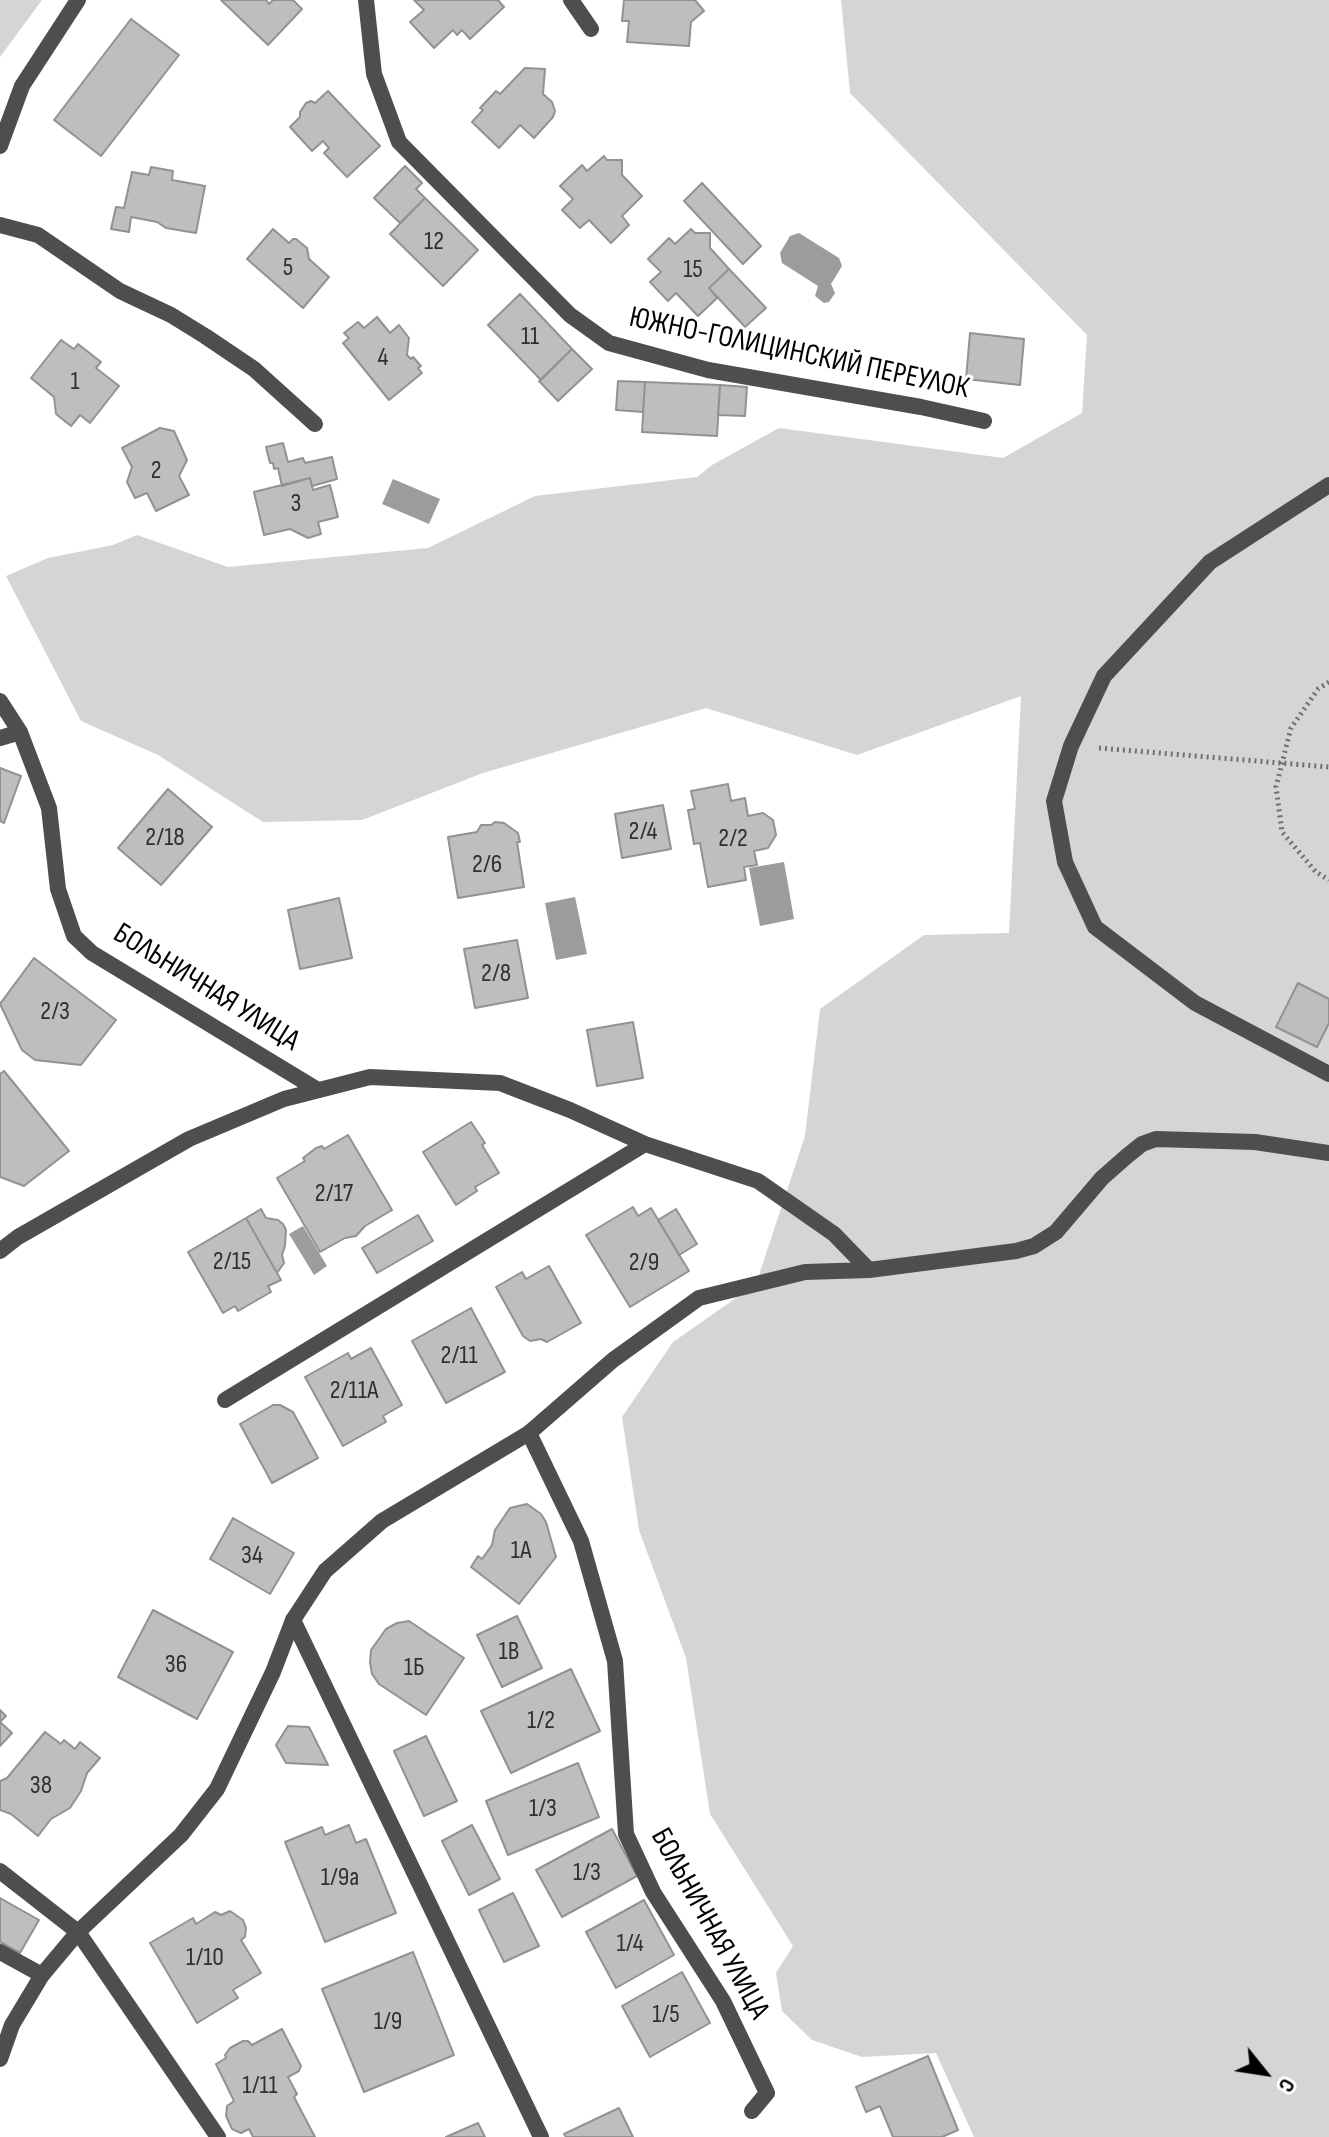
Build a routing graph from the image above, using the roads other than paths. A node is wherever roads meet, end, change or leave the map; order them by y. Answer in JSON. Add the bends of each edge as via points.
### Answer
{"nodes":[{"id":1,"x":78,"y":0,"type":"edge"},
{"id":2,"x":366,"y":0,"type":"edge"},
{"id":3,"x":571,"y":0,"type":"edge"},
{"id":4,"x":591,"y":29,"type":"dead end"},
{"id":5,"x":0,"y":146,"type":"edge"},
{"id":6,"x":0,"y":225,"type":"edge"},
{"id":7,"x":984,"y":421,"type":"dead end"},
{"id":8,"x":315,"y":424,"type":"dead end"},
{"id":9,"x":1329,"y":485,"type":"edge"},
{"id":10,"x":0,"y":701,"type":"edge"},
{"id":11,"x":20,"y":732,"type":"junction"},
{"id":12,"x":0,"y":738,"type":"edge"},
{"id":13,"x":1329,"y":1074,"type":"edge"},
{"id":14,"x":318,"y":1090,"type":"junction"},
{"id":15,"x":645,"y":1144,"type":"junction"},
{"id":16,"x":1329,"y":1153,"type":"edge"},
{"id":17,"x":0,"y":1251,"type":"edge"},
{"id":18,"x":869,"y":1270,"type":"junction"},
{"id":19,"x":225,"y":1400,"type":"dead end"},
{"id":20,"x":529,"y":1433,"type":"junction"},
{"id":21,"x":293,"y":1620,"type":"junction"},
{"id":22,"x":0,"y":1871,"type":"edge"},
{"id":23,"x":78,"y":1932,"type":"junction"},
{"id":24,"x":0,"y":1952,"type":"edge"},
{"id":25,"x":42,"y":1975,"type":"junction"},
{"id":26,"x":0,"y":2059,"type":"edge"},
{"id":27,"x":752,"y":2111,"type":"dead end"},
{"id":28,"x":218,"y":2137,"type":"edge"},
{"id":29,"x":541,"y":2137,"type":"edge"}],
"edges":[{"from":1,"to":5,"type":"street","via":[[22,86]]},
{"from":2,"to":7,"type":"street","name":"ЮЖНО-ГОЛИЦИНСКИЙ ПЕРЕУЛОК","via":[[374,74],[399,142],[570,315],[609,343],[708,370]]},
{"from":3,"to":4,"type":"street"},
{"from":6,"to":8,"type":"street","via":[[38,235],[120,291],[205,336],[254,369]]},
{"from":9,"to":13,"type":"street","via":[[1210,562],[1104,676],[1071,746],[1054,801],[1065,862],[1095,927],[1195,1003]]},
{"from":10,"to":11,"type":"street","name":"БОЛЬНИЧНАЯ УЛИЦА"},
{"from":11,"to":12,"type":"street"},
{"from":11,"to":14,"type":"street","name":"БОЛЬНИЧНАЯ УЛИЦА","via":[[49,808],[58,889],[74,936],[92,953]]},
{"from":14,"to":15,"type":"street","name":"БОЛЬНИЧНАЯ УЛИЦА","via":[[370,1077],[500,1083]]},
{"from":14,"to":17,"type":"street","name":"БОЛЬНИЧНАЯ УЛИЦА","via":[[189,1139]]},
{"from":15,"to":18,"type":"street","name":"БОЛЬНИЧНАЯ УЛИЦА","via":[[758,1181],[834,1234]]},
{"from":15,"to":19,"type":"street"},
{"from":16,"to":18,"type":"street","via":[[1255,1142],[1156,1139],[1127,1156],[1056,1232],[1034,1246]]},
{"from":18,"to":20,"type":"street","via":[[805,1272],[699,1298],[613,1360]]},
{"from":20,"to":21,"type":"street","via":[[382,1521],[325,1571]]},
{"from":20,"to":27,"type":"street","name":"БОЛЬНИЧНАЯ УЛИЦА","via":[[581,1541],[615,1661],[626,1834],[653,1892],[723,2001],[767,2093]]},
{"from":21,"to":23,"type":"street","via":[[217,1789],[181,1835]]},
{"from":21,"to":29,"type":"street"},
{"from":22,"to":23,"type":"street"},
{"from":23,"to":25,"type":"street"},
{"from":23,"to":28,"type":"street"},
{"from":24,"to":25,"type":"street"},
{"from":25,"to":26,"type":"street","via":[[12,2025]]}]}
